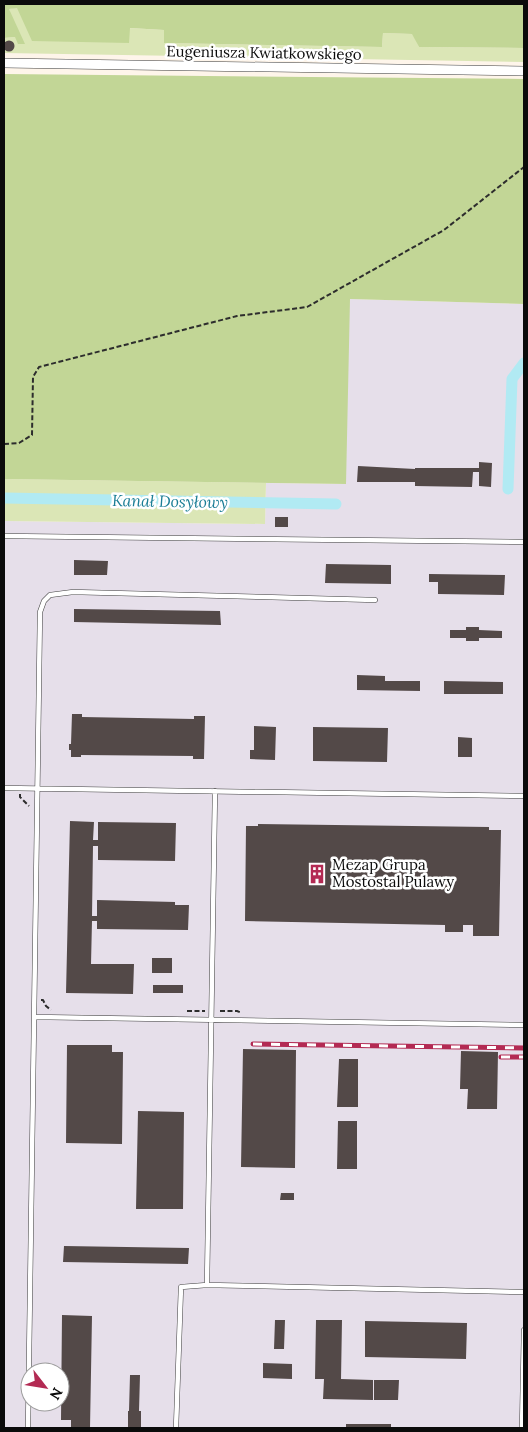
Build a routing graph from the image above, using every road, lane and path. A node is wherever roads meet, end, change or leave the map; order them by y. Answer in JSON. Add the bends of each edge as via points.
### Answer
{"nodes":[{"id":1,"x":4,"y":63,"type":"edge"},
{"id":2,"x":524,"y":71,"type":"edge"},
{"id":3,"x":524,"y":167,"type":"edge"},
{"id":4,"x":4,"y":444,"type":"edge"},
{"id":5,"x":4,"y":536,"type":"edge"},
{"id":6,"x":524,"y":542,"type":"edge"},
{"id":7,"x":375,"y":600,"type":"dead end"},
{"id":8,"x":4,"y":788,"type":"edge"},
{"id":9,"x":38,"y":788,"type":"junction"},
{"id":10,"x":216,"y":791,"type":"junction"},
{"id":11,"x":524,"y":796,"type":"edge"},
{"id":12,"x":35,"y":1017,"type":"junction"},
{"id":13,"x":212,"y":1020,"type":"junction"},
{"id":14,"x":524,"y":1025,"type":"edge"},
{"id":15,"x":207,"y":1285,"type":"junction"},
{"id":16,"x":524,"y":1292,"type":"edge"},
{"id":17,"x":524,"y":1330,"type":"edge"},
{"id":18,"x":28,"y":1428,"type":"edge"},
{"id":19,"x":176,"y":1428,"type":"edge"},
{"id":20,"x":522,"y":1428,"type":"edge"}],
"edges":[{"from":1,"to":2,"type":"street","name":"Eugeniusza Kwiatkowskiego"},
{"from":3,"to":4,"type":"path","via":[[444,230],[307,307],[237,316],[39,367],[33,377],[32,435],[19,443]]},
{"from":5,"to":6,"type":"lane"},
{"from":7,"to":9,"type":"lane","via":[[73,592],[50,595],[40,612]]},
{"from":8,"to":9,"type":"lane"},
{"from":9,"to":10,"type":"lane"},
{"from":9,"to":12,"type":"lane"},
{"from":10,"to":11,"type":"lane"},
{"from":10,"to":13,"type":"lane"},
{"from":12,"to":13,"type":"lane"},
{"from":12,"to":18,"type":"lane"},
{"from":13,"to":14,"type":"lane"},
{"from":13,"to":15,"type":"lane"},
{"from":15,"to":16,"type":"lane"},
{"from":15,"to":19,"type":"lane","via":[[181,1287]]},
{"from":17,"to":20,"type":"lane"}]}
